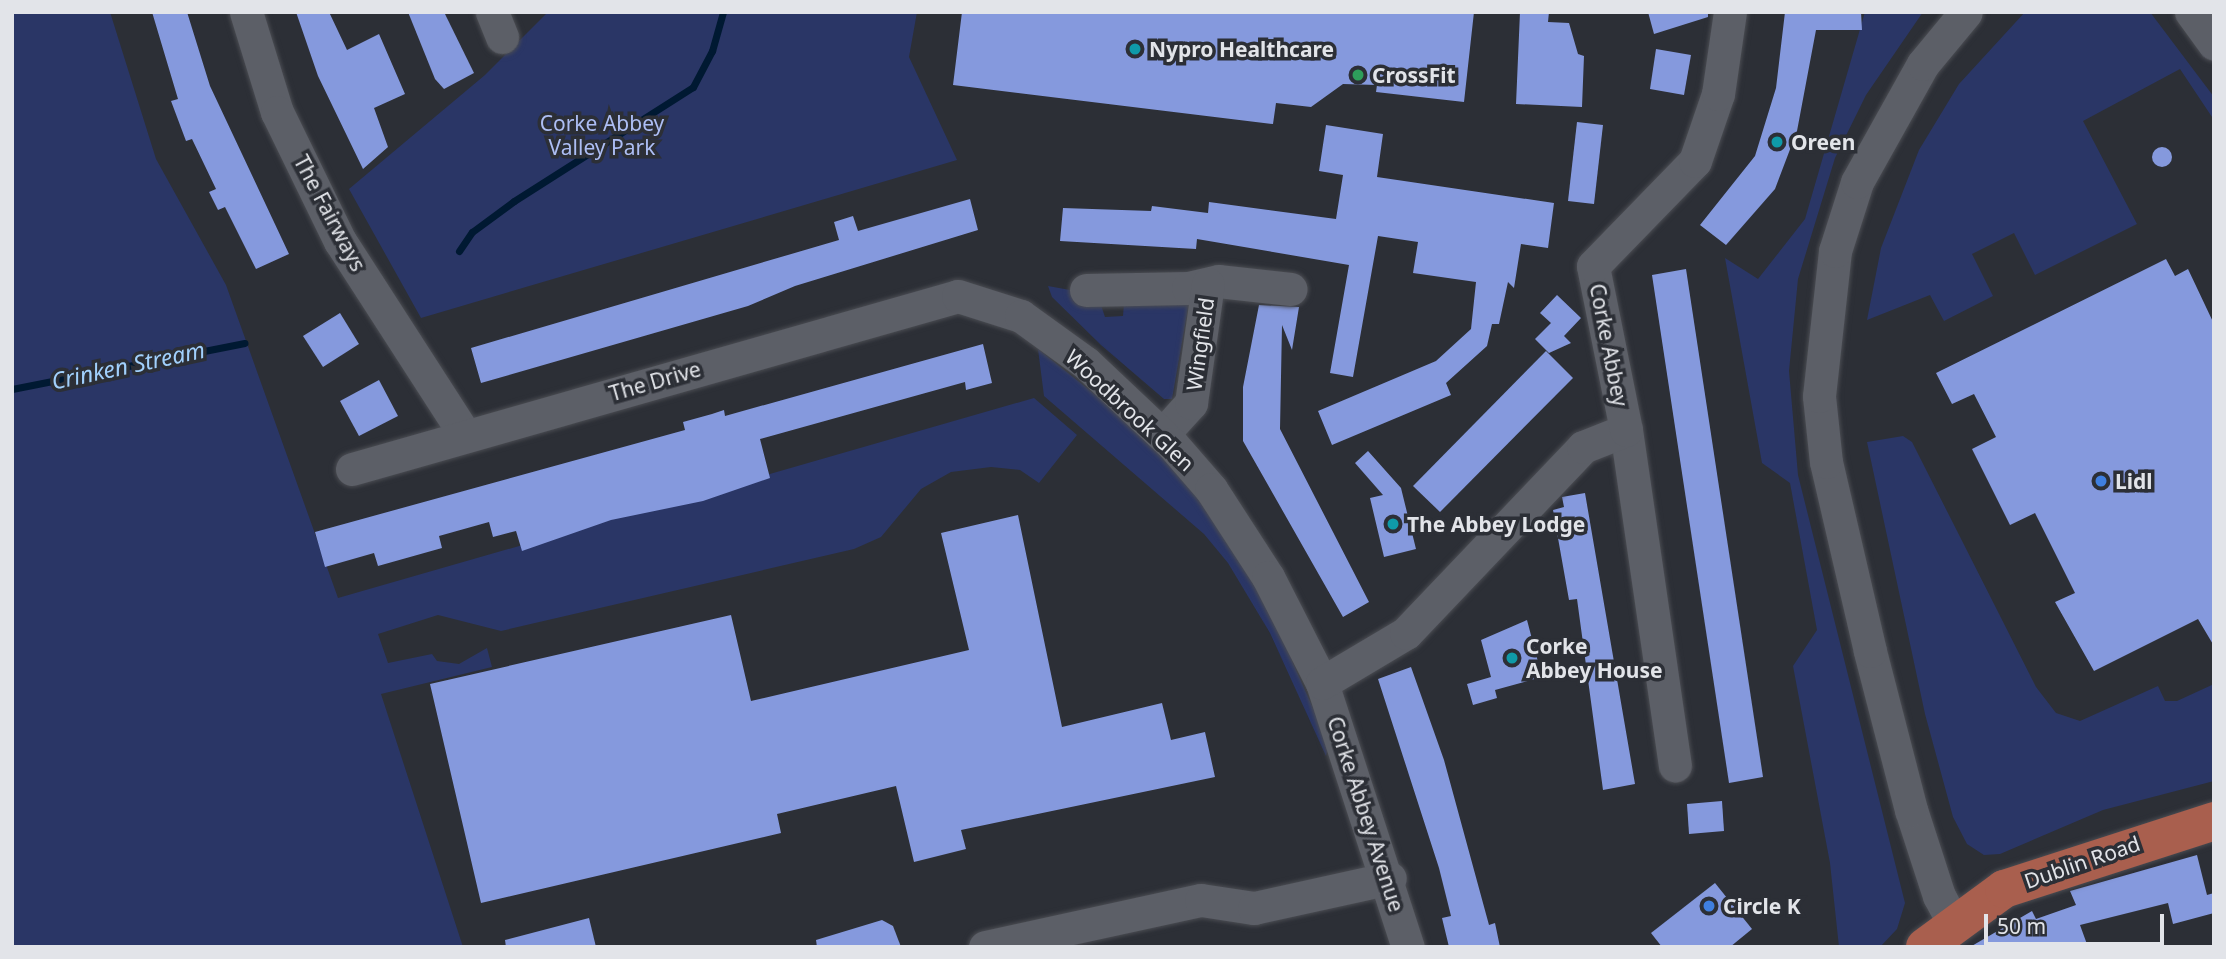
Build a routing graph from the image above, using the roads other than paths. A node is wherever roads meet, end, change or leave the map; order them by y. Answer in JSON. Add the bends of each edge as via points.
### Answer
{"nodes":[{"id":1,"x":246,"y":12,"type":"edge"},
{"id":2,"x":1730,"y":12,"type":"edge"},
{"id":3,"x":1966,"y":12,"type":"edge"},
{"id":4,"x":2191,"y":12,"type":"edge"},
{"id":5,"x":2214,"y":44,"type":"edge"},
{"id":6,"x":1208,"y":284,"type":"junction"},
{"id":7,"x":1291,"y":289,"type":"dead end"},
{"id":8,"x":958,"y":296,"type":"joint"},
{"id":9,"x":1103,"y":298,"type":"dead end"},
{"id":10,"x":1626,"y":430,"type":"junction"},
{"id":11,"x":1163,"y":434,"type":"junction"},
{"id":12,"x":465,"y":435,"type":"junction"},
{"id":13,"x":352,"y":468,"type":"dead end"},
{"id":14,"x":1322,"y":683,"type":"junction"},
{"id":15,"x":1675,"y":765,"type":"dead end"},
{"id":16,"x":2214,"y":821,"type":"edge"},
{"id":17,"x":1390,"y":878,"type":"junction"},
{"id":18,"x":1940,"y":935,"type":"edge"},
{"id":19,"x":1069,"y":937,"type":"edge"},
{"id":20,"x":985,"y":947,"type":"edge"},
{"id":21,"x":1408,"y":947,"type":"edge"}],
"edges":[{"from":1,"to":12,"type":"street","name":"The Fairways","via":[[278,112],[340,241]]},
{"from":2,"to":10,"type":"street","name":"Corke Abbey","via":[[1718,94],[1695,161],[1593,266]]},
{"from":3,"to":18,"type":"street","via":[[1923,64],[1857,182],[1835,251],[1819,396],[1826,462],[1911,810],[1939,896]]},
{"from":4,"to":5,"type":"street"},
{"from":6,"to":7,"type":"street","name":"Wingfield"},
{"from":6,"to":9,"type":"street","name":"Wingfield"},
{"from":6,"to":11,"type":"street","name":"Wingfield","via":[[1191,402]]},
{"from":8,"to":11,"type":"street","name":"Woodbrook Glen","via":[[1021,316],[1086,363]]},
{"from":8,"to":12,"type":"street","name":"The Drive"},
{"from":10,"to":14,"type":"street","name":"Corke Abbey","via":[[1583,447],[1406,633]]},
{"from":10,"to":15,"type":"street","name":"Corke Abbey"},
{"from":11,"to":14,"type":"street","name":"Woodbrook Glen","via":[[1211,489],[1244,539]]},
{"from":12,"to":13,"type":"street","name":"The Drive"},
{"from":14,"to":17,"type":"street","name":"Corke Abbey Avenue"},
{"from":16,"to":18,"type":"main road","name":"Dublin Road","via":[[2048,871],[2004,889]]},
{"from":17,"to":19,"type":"street","via":[[1254,908],[1201,900]]},
{"from":17,"to":21,"type":"street","name":"Corke Abbey Avenue"},
{"from":19,"to":20,"type":"street"}]}
